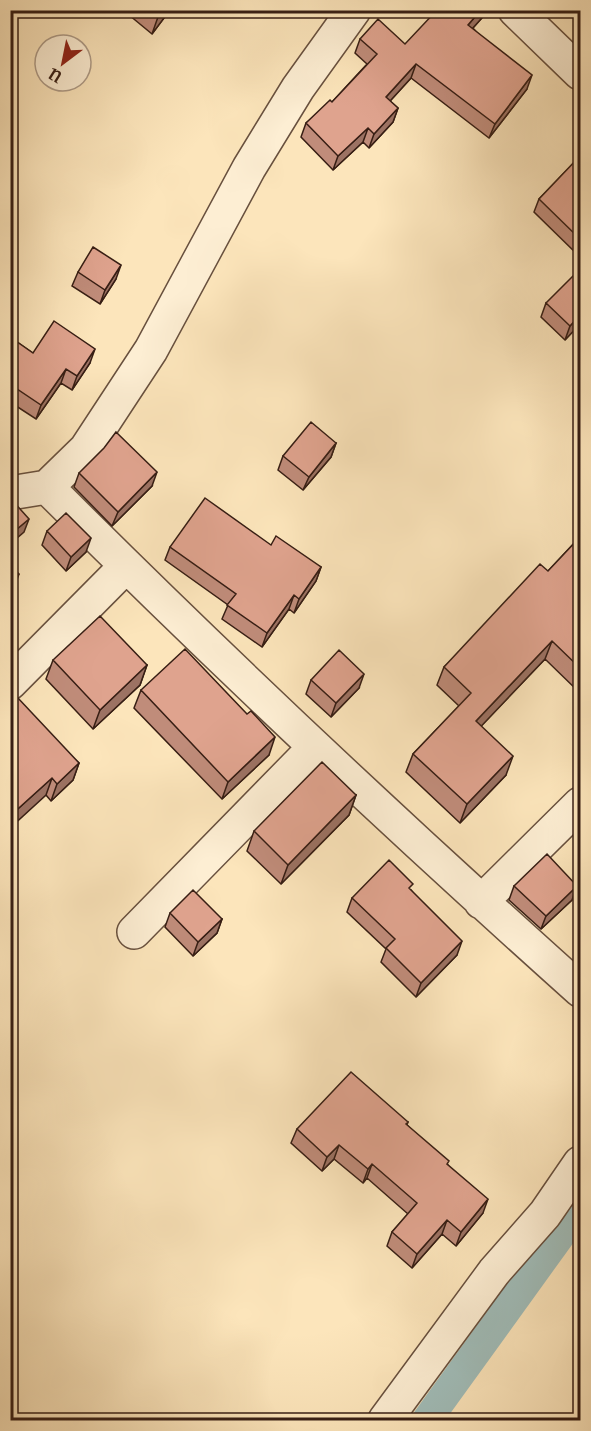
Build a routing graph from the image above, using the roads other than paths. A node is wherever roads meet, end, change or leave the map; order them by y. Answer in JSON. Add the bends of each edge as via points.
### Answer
{"nodes":[{"id":1,"x":354,"y":10,"type":"edge"},
{"id":2,"x":515,"y":10,"type":"edge"},
{"id":3,"x":580,"y":73,"type":"edge"},
{"id":4,"x":47,"y":487,"type":"junction"},
{"id":5,"x":10,"y":493,"type":"edge"},
{"id":6,"x":126,"y":566,"type":"junction"},
{"id":7,"x":10,"y":683,"type":"edge"},
{"id":8,"x":314,"y":748,"type":"junction"},
{"id":9,"x":580,"y":804,"type":"edge"},
{"id":10,"x":481,"y":902,"type":"junction"},
{"id":11,"x":134,"y":932,"type":"dead end"},
{"id":12,"x":580,"y":990,"type":"edge"},
{"id":13,"x":580,"y":1163,"type":"edge"},
{"id":14,"x":385,"y":1420,"type":"edge"}],
"edges":[{"from":1,"to":4,"type":"street","via":[[298,88],[249,168],[150,350],[86,449]]},
{"from":2,"to":3,"type":"street"},
{"from":4,"to":5,"type":"street"},
{"from":4,"to":6,"type":"street"},
{"from":6,"to":7,"type":"street"},
{"from":6,"to":8,"type":"street"},
{"from":8,"to":10,"type":"street"},
{"from":8,"to":11,"type":"street"},
{"from":9,"to":10,"type":"street"},
{"from":10,"to":12,"type":"street"},
{"from":13,"to":14,"type":"street"}]}
